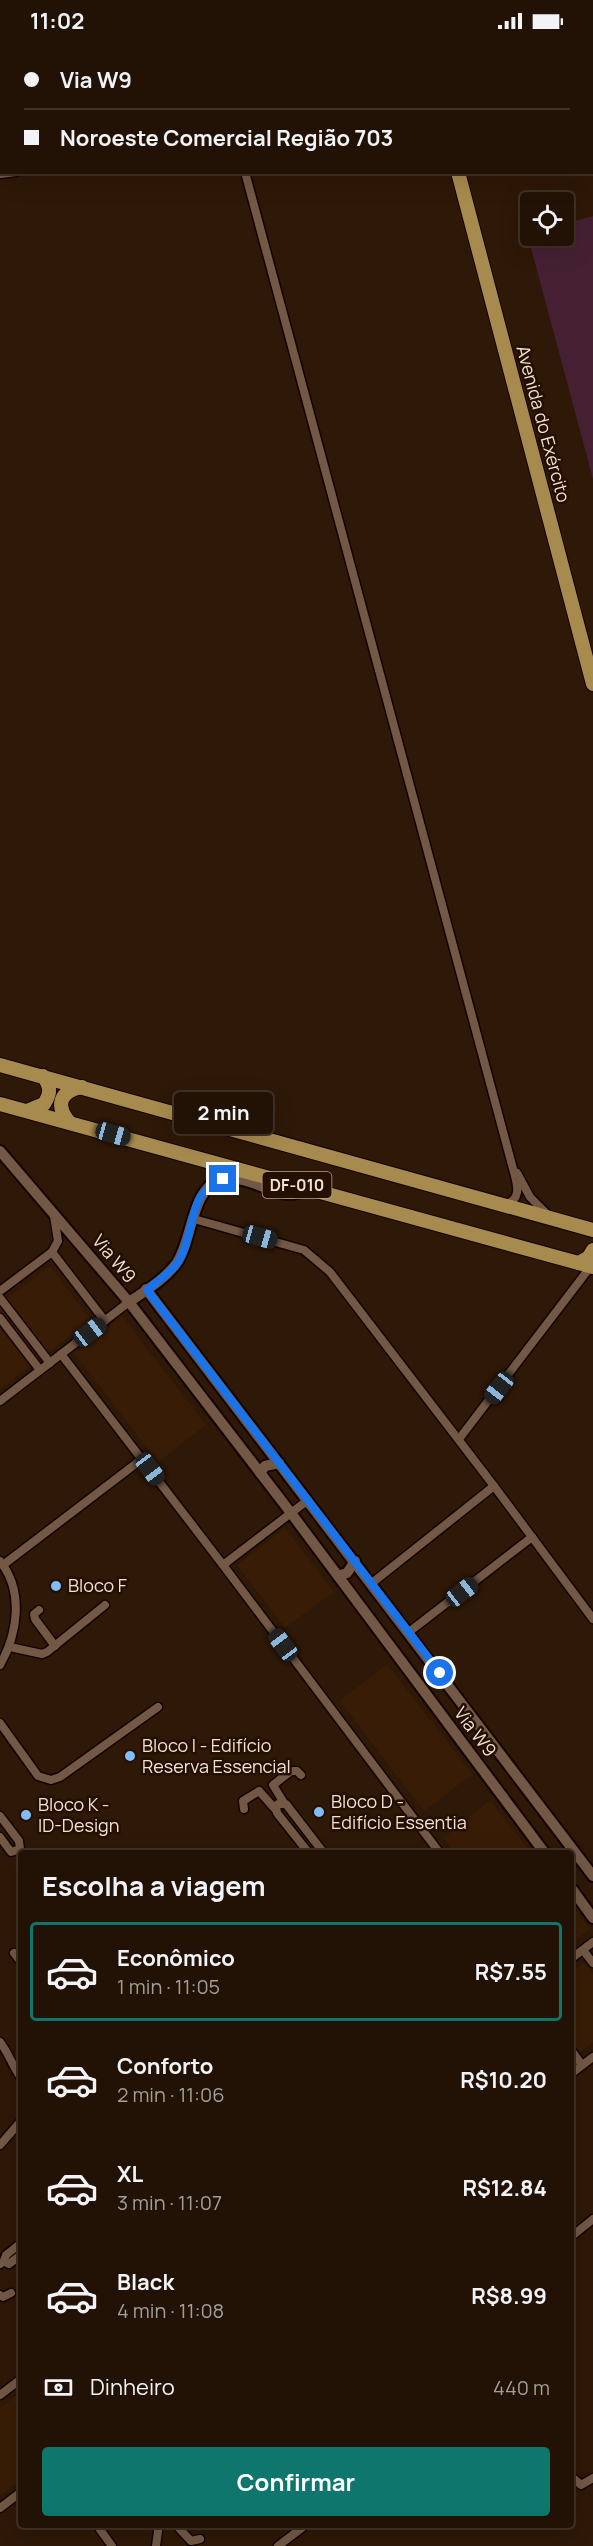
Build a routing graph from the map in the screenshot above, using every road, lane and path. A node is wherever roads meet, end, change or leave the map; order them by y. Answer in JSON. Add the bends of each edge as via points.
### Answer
{"nodes":[{"id":1,"x":246,"y":174,"type":"edge"},
{"id":2,"x":459,"y":174,"type":"edge"},
{"id":3,"x":593,"y":684,"type":"edge"},
{"id":4,"x":0,"y":1065,"type":"edge"},
{"id":5,"x":43,"y":1076,"type":"junction"},
{"id":6,"x":82,"y":1087,"type":"junction"},
{"id":7,"x":0,"y":1104,"type":"edge"},
{"id":8,"x":27,"y":1111,"type":"junction"},
{"id":9,"x":69,"y":1122,"type":"junction"},
{"id":10,"x":0,"y":1151,"type":"edge"},
{"id":11,"x":512,"y":1165,"type":"junction"},
{"id":12,"x":312,"y":1189,"type":"junction"},
{"id":13,"x":502,"y":1205,"type":"junction"},
{"id":14,"x":53,"y":1212,"type":"junction"},
{"id":15,"x":194,"y":1218,"type":"junction"},
{"id":16,"x":554,"y":1219,"type":"junction"},
{"id":17,"x":591,"y":1232,"type":"edge"},
{"id":18,"x":593,"y":1250,"type":"edge"},
{"id":19,"x":52,"y":1252,"type":"junction"},
{"id":20,"x":588,"y":1265,"type":"edge"},
{"id":21,"x":147,"y":1290,"type":"junction"},
{"id":22,"x":0,"y":1291,"type":"edge"},
{"id":23,"x":0,"y":1298,"type":"edge"},
{"id":24,"x":129,"y":1302,"type":"junction"},
{"id":25,"x":0,"y":1318,"type":"edge"},
{"id":26,"x":105,"y":1321,"type":"junction"},
{"id":27,"x":62,"y":1354,"type":"junction"},
{"id":28,"x":50,"y":1363,"type":"junction"},
{"id":29,"x":40,"y":1370,"type":"junction"},
{"id":30,"x":0,"y":1401,"type":"edge"},
{"id":31,"x":459,"y":1439,"type":"junction"},
{"id":32,"x":142,"y":1460,"type":"junction"},
{"id":33,"x":279,"y":1463,"type":"junction"},
{"id":34,"x":260,"y":1473,"type":"junction"},
{"id":35,"x":494,"y":1485,"type":"junction"},
{"id":36,"x":308,"y":1500,"type":"junction"},
{"id":37,"x":291,"y":1513,"type":"junction"},
{"id":38,"x":532,"y":1538,"type":"junction"},
{"id":39,"x":355,"y":1561,"type":"junction"},
{"id":40,"x":2,"y":1562,"type":"edge"},
{"id":41,"x":223,"y":1565,"type":"junction"},
{"id":42,"x":338,"y":1576,"type":"junction"},
{"id":43,"x":372,"y":1583,"type":"junction"},
{"id":44,"x":105,"y":1605,"type":"dead end"},
{"id":45,"x":39,"y":1610,"type":"dead end"},
{"id":46,"x":593,"y":1619,"type":"edge"},
{"id":47,"x":409,"y":1632,"type":"junction"},
{"id":48,"x":55,"y":1646,"type":"junction"},
{"id":49,"x":10,"y":1647,"type":"junction"},
{"id":50,"x":0,"y":1665,"type":"edge"},
{"id":51,"x":158,"y":1707,"type":"dead end"},
{"id":52,"x":0,"y":1723,"type":"edge"},
{"id":53,"x":301,"y":1775,"type":"dead end"},
{"id":54,"x":284,"y":1803,"type":"junction"},
{"id":55,"x":244,"y":1809,"type":"dead end"},
{"id":56,"x":276,"y":1810,"type":"junction"},
{"id":57,"x":0,"y":1816,"type":"edge"},
{"id":58,"x":0,"y":1837,"type":"edge"},
{"id":59,"x":436,"y":1849,"type":"edge"},
{"id":60,"x":306,"y":1850,"type":"edge"},
{"id":61,"x":321,"y":1850,"type":"edge"},
{"id":62,"x":543,"y":1850,"type":"edge"},
{"id":63,"x":573,"y":1850,"type":"edge"},
{"id":64,"x":574,"y":1851,"type":"edge"},
{"id":65,"x":593,"y":1876,"type":"edge"},
{"id":66,"x":574,"y":1892,"type":"edge"},
{"id":67,"x":593,"y":1918,"type":"edge"},
{"id":68,"x":593,"y":1942,"type":"edge"},
{"id":69,"x":583,"y":1950,"type":"junction"},
{"id":70,"x":14,"y":1953,"type":"dead end"},
{"id":71,"x":574,"y":1957,"type":"edge"},
{"id":72,"x":18,"y":1958,"type":"edge"},
{"id":73,"x":593,"y":1963,"type":"edge"},
{"id":74,"x":0,"y":2042,"type":"edge"},
{"id":75,"x":574,"y":2054,"type":"edge"},
{"id":76,"x":593,"y":2056,"type":"edge"},
{"id":77,"x":582,"y":2065,"type":"junction"},
{"id":78,"x":574,"y":2071,"type":"edge"},
{"id":79,"x":18,"y":2074,"type":"edge"},
{"id":80,"x":18,"y":2124,"type":"edge"},
{"id":81,"x":0,"y":2145,"type":"edge"},
{"id":82,"x":593,"y":2219,"type":"edge"},
{"id":83,"x":574,"y":2234,"type":"edge"},
{"id":84,"x":18,"y":2245,"type":"edge"},
{"id":85,"x":18,"y":2257,"type":"edge"},
{"id":86,"x":2,"y":2263,"type":"edge"},
{"id":87,"x":11,"y":2294,"type":"dead end"},
{"id":88,"x":0,"y":2295,"type":"edge"},
{"id":89,"x":18,"y":2381,"type":"edge"},
{"id":90,"x":0,"y":2395,"type":"edge"},
{"id":91,"x":593,"y":2478,"type":"edge"},
{"id":92,"x":574,"y":2479,"type":"edge"},
{"id":93,"x":18,"y":2494,"type":"edge"},
{"id":94,"x":0,"y":2508,"type":"edge"},
{"id":95,"x":99,"y":2528,"type":"edge"},
{"id":96,"x":158,"y":2528,"type":"edge"},
{"id":97,"x":178,"y":2528,"type":"edge"},
{"id":98,"x":303,"y":2528,"type":"edge"},
{"id":99,"x":200,"y":2539,"type":"dead end"},
{"id":100,"x":112,"y":2546,"type":"edge"},
{"id":101,"x":156,"y":2546,"type":"edge"},
{"id":102,"x":278,"y":2546,"type":"edge"}],
"edges":[{"from":1,"to":11,"type":"street"},
{"from":2,"to":3,"type":"main road","name":"Avenida do Exército"},
{"from":4,"to":5,"type":"main road","number":"DF-010"},
{"from":5,"to":6,"type":"main road","number":"DF-010"},
{"from":5,"to":8,"type":"main road","via":[[50,1094],[44,1104]]},
{"from":6,"to":9,"type":"main road","via":[[65,1094],[61,1102],[61,1112]]},
{"from":6,"to":13,"type":"main road","number":"DF-010"},
{"from":7,"to":8,"type":"main road","number":"DF-010"},
{"from":8,"to":9,"type":"main road","number":"DF-010"},
{"from":9,"to":12,"type":"main road","number":"DF-010"},
{"from":10,"to":14,"type":"street","name":"Via W9"},
{"from":11,"to":13,"type":"street","via":[[518,1192],[510,1203]]},
{"from":11,"to":16,"type":"street","via":[[530,1197]]},
{"from":12,"to":15,"type":"street","via":[[290,1194],[241,1179],[223,1179],[200,1197]]},
{"from":12,"to":20,"type":"main road","number":"DF-010"},
{"from":13,"to":16,"type":"main road","number":"DF-010"},
{"from":14,"to":19,"type":"street","via":[[58,1241]]},
{"from":14,"to":24,"type":"street","name":"Via W9"},
{"from":15,"to":21,"type":"street","via":[[178,1262]]},
{"from":15,"to":31,"type":"street","via":[[304,1250],[319,1260]]},
{"from":16,"to":17,"type":"main road","number":"DF-010"},
{"from":18,"to":20,"type":"main road"},
{"from":19,"to":22,"type":"street"},
{"from":19,"to":26,"type":"street"},
{"from":20,"to":31,"type":"street"},
{"from":21,"to":24,"type":"street"},
{"from":21,"to":33,"type":"street","name":"Via W9"},
{"from":23,"to":28,"type":"street"},
{"from":24,"to":26,"type":"street"},
{"from":24,"to":34,"type":"street","name":"Via W9"},
{"from":25,"to":29,"type":"street"},
{"from":26,"to":27,"type":"street"},
{"from":27,"to":28,"type":"street"},
{"from":27,"to":32,"type":"street"},
{"from":28,"to":29,"type":"street"},
{"from":29,"to":30,"type":"street"},
{"from":31,"to":35,"type":"street"},
{"from":32,"to":40,"type":"street"},
{"from":32,"to":41,"type":"street"},
{"from":33,"to":34,"type":"street","via":[[265,1466]]},
{"from":33,"to":36,"type":"street","name":"Via W9"},
{"from":34,"to":37,"type":"street","name":"Via W9"},
{"from":35,"to":38,"type":"street"},
{"from":35,"to":43,"type":"street"},
{"from":36,"to":37,"type":"street"},
{"from":36,"to":39,"type":"street","name":"Via W9"},
{"from":37,"to":41,"type":"street"},
{"from":37,"to":42,"type":"street","name":"Via W9"},
{"from":38,"to":46,"type":"street"},
{"from":38,"to":47,"type":"street"},
{"from":39,"to":42,"type":"street","via":[[347,1574]]},
{"from":39,"to":43,"type":"street","name":"Via W9"},
{"from":40,"to":49,"type":"street","via":[[17,1602]]},
{"from":41,"to":59,"type":"street"},
{"from":42,"to":62,"type":"street","name":"Via W9"},
{"from":43,"to":47,"type":"street","name":"Via W9"},
{"from":44,"to":48,"type":"street"},
{"from":45,"to":48,"type":"street","via":[[35,1619]]},
{"from":47,"to":63,"type":"street","name":"Via W9"},
{"from":48,"to":49,"type":"street","via":[[42,1654]]},
{"from":49,"to":50,"type":"street"},
{"from":51,"to":52,"type":"street","via":[[51,1780],[38,1776]]},
{"from":53,"to":54,"type":"street","via":[[291,1770],[273,1785]]},
{"from":54,"to":56,"type":"street","via":[[278,1804]]},
{"from":54,"to":61,"type":"street"},
{"from":55,"to":56,"type":"street","via":[[243,1801],[259,1791]]},
{"from":56,"to":60,"type":"street"},
{"from":57,"to":58,"type":"street","via":[[19,1841],[20,1849],[11,1852]]},
{"from":64,"to":65,"type":"street","name":"Via W9"},
{"from":66,"to":67,"type":"street"},
{"from":68,"to":69,"type":"street"},
{"from":69,"to":71,"type":"street"},
{"from":69,"to":73,"type":"street"},
{"from":70,"to":72,"type":"street"},
{"from":74,"to":79,"type":"street"},
{"from":75,"to":77,"type":"street"},
{"from":76,"to":77,"type":"street"},
{"from":77,"to":78,"type":"street"},
{"from":80,"to":81,"type":"street"},
{"from":82,"to":83,"type":"street"},
{"from":84,"to":86,"type":"street"},
{"from":85,"to":86,"type":"street","via":[[9,2264]]},
{"from":87,"to":88,"type":"street"},
{"from":89,"to":90,"type":"street"},
{"from":91,"to":92,"type":"street","via":[[581,2485]]},
{"from":93,"to":94,"type":"street"},
{"from":95,"to":100,"type":"street"},
{"from":96,"to":101,"type":"street"},
{"from":97,"to":99,"type":"street","via":[[191,2541]]},
{"from":98,"to":102,"type":"street"}]}
